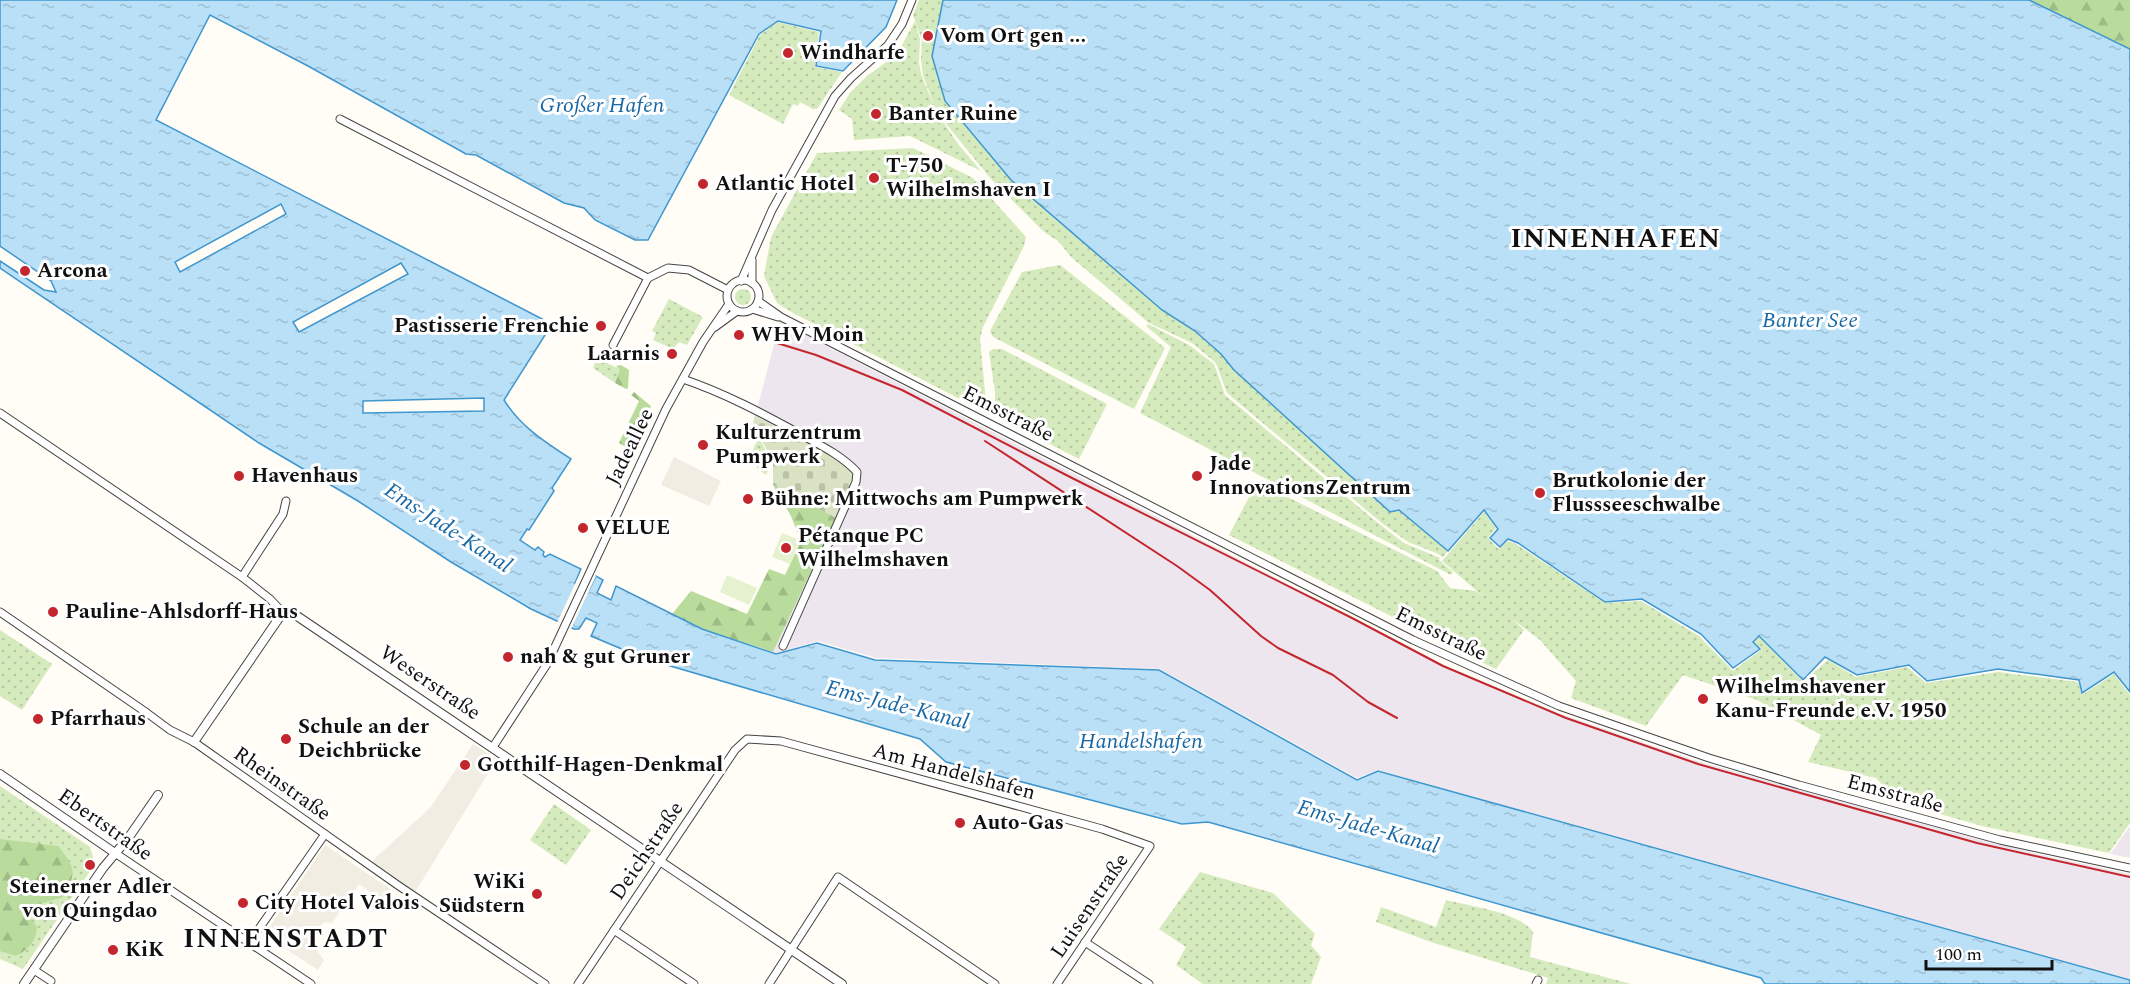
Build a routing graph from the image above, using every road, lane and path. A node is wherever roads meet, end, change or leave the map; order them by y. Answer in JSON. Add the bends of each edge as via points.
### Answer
{"nodes":[{"id":1,"x":912,"y":0,"type":"edge"},
{"id":2,"x":340,"y":119,"type":"dead end"},
{"id":3,"x":752,"y":258,"type":"junction"},
{"id":4,"x":648,"y":278,"type":"junction"},
{"id":5,"x":741,"y":281,"type":"junction"},
{"id":6,"x":752,"y":283,"type":"junction"},
{"id":7,"x":728,"y":290,"type":"junction"},
{"id":8,"x":758,"y":301,"type":"junction"},
{"id":9,"x":729,"y":304,"type":"junction"},
{"id":10,"x":752,"y":309,"type":"junction"},
{"id":11,"x":736,"y":310,"type":"junction"},
{"id":12,"x":781,"y":317,"type":"junction"},
{"id":13,"x":714,"y":328,"type":"junction"},
{"id":14,"x":613,"y":345,"type":"dead end"},
{"id":15,"x":683,"y":379,"type":"junction"},
{"id":16,"x":0,"y":412,"type":"edge"},
{"id":17,"x":286,"y":501,"type":"dead end"},
{"id":18,"x":242,"y":578,"type":"junction"},
{"id":19,"x":0,"y":612,"type":"edge"},
{"id":20,"x":284,"y":614,"type":"junction"},
{"id":21,"x":783,"y":646,"type":"dead end"},
{"id":22,"x":747,"y":739,"type":"joint"},
{"id":23,"x":194,"y":742,"type":"junction"},
{"id":24,"x":493,"y":747,"type":"junction"},
{"id":25,"x":0,"y":774,"type":"edge"},
{"id":26,"x":158,"y":795,"type":"dead end"},
{"id":27,"x":324,"y":834,"type":"junction"},
{"id":28,"x":1150,"y":846,"type":"joint"},
{"id":29,"x":115,"y":854,"type":"junction"},
{"id":30,"x":660,"y":861,"type":"junction"},
{"id":31,"x":2130,"y":868,"type":"edge"},
{"id":32,"x":614,"y":930,"type":"junction"},
{"id":33,"x":1085,"y":942,"type":"junction"},
{"id":34,"x":249,"y":943,"type":"junction"},
{"id":35,"x":791,"y":949,"type":"junction"},
{"id":36,"x":34,"y":970,"type":"junction"},
{"id":37,"x":51,"y":981,"type":"dead end"},
{"id":38,"x":24,"y":984,"type":"edge"},
{"id":39,"x":310,"y":984,"type":"edge"},
{"id":40,"x":545,"y":984,"type":"edge"},
{"id":41,"x":578,"y":984,"type":"edge"},
{"id":42,"x":694,"y":984,"type":"edge"},
{"id":43,"x":769,"y":984,"type":"edge"},
{"id":44,"x":842,"y":984,"type":"edge"},
{"id":45,"x":995,"y":984,"type":"edge"},
{"id":46,"x":1057,"y":984,"type":"edge"},
{"id":47,"x":1149,"y":984,"type":"edge"}],
"edges":[{"from":1,"to":3,"type":"street","via":[[888,45],[835,96],[772,210]]},
{"from":2,"to":4,"type":"street"},
{"from":3,"to":5,"type":"street"},
{"from":3,"to":6,"type":"street"},
{"from":4,"to":7,"type":"street","via":[[668,268],[678,268]]},
{"from":4,"to":14,"type":"street"},
{"from":5,"to":6,"type":"street"},
{"from":5,"to":7,"type":"street"},
{"from":6,"to":8,"type":"street","via":[[758,291]]},
{"from":7,"to":9,"type":"street"},
{"from":8,"to":10,"type":"street"},
{"from":8,"to":12,"type":"street","name":"Emsstraße"},
{"from":9,"to":11,"type":"street"},
{"from":9,"to":13,"type":"street","name":"Jadeallee"},
{"from":10,"to":11,"type":"street"},
{"from":10,"to":12,"type":"street","name":"Emsstraße"},
{"from":11,"to":13,"type":"street","name":"Jadeallee"},
{"from":12,"to":31,"type":"street","name":"Emsstraße","via":[[1422,644],[1559,706],[1799,785],[2000,840]]},
{"from":13,"to":15,"type":"street","name":"Jadeallee"},
{"from":15,"to":21,"type":"street","via":[[768,417],[846,459],[857,472]]},
{"from":15,"to":24,"type":"street","name":"Jadeallee","via":[[646,448],[547,664]]},
{"from":16,"to":18,"type":"street","name":"Weserstraße"},
{"from":17,"to":18,"type":"street","via":[[283,513]]},
{"from":18,"to":20,"type":"street","name":"Weserstraße"},
{"from":19,"to":23,"type":"street","name":"Rheinstraße","via":[[170,730]]},
{"from":20,"to":23,"type":"street"},
{"from":20,"to":24,"type":"street","name":"Weserstraße","via":[[304,619]]},
{"from":22,"to":28,"type":"street","name":"Am Handelshafen","via":[[781,741],[1102,829]]},
{"from":22,"to":30,"type":"street","name":"Deichstraße","via":[[735,750]]},
{"from":23,"to":27,"type":"street","name":"Rheinstraße"},
{"from":24,"to":30,"type":"street","name":"Weserstraße"},
{"from":25,"to":29,"type":"street","name":"Ebertstraße"},
{"from":26,"to":29,"type":"street"},
{"from":27,"to":34,"type":"street"},
{"from":27,"to":40,"type":"street","name":"Rheinstraße"},
{"from":28,"to":33,"type":"street","name":"Luisenstraße"},
{"from":29,"to":34,"type":"street","name":"Ebertstraße"},
{"from":29,"to":36,"type":"street"},
{"from":30,"to":32,"type":"street","name":"Deichstraße"},
{"from":30,"to":35,"type":"street","name":"Weserstraße"},
{"from":32,"to":41,"type":"street","name":"Deichstraße"},
{"from":32,"to":42,"type":"street"},
{"from":33,"to":46,"type":"street","name":"Luisenstraße"},
{"from":33,"to":47,"type":"street"},
{"from":34,"to":39,"type":"street","name":"Ebertstraße"},
{"from":35,"to":43,"type":"street"},
{"from":35,"to":44,"type":"street","name":"Weserstraße"},
{"from":35,"to":45,"type":"street","via":[[838,877]]},
{"from":36,"to":37,"type":"street"},
{"from":36,"to":38,"type":"street"}]}
